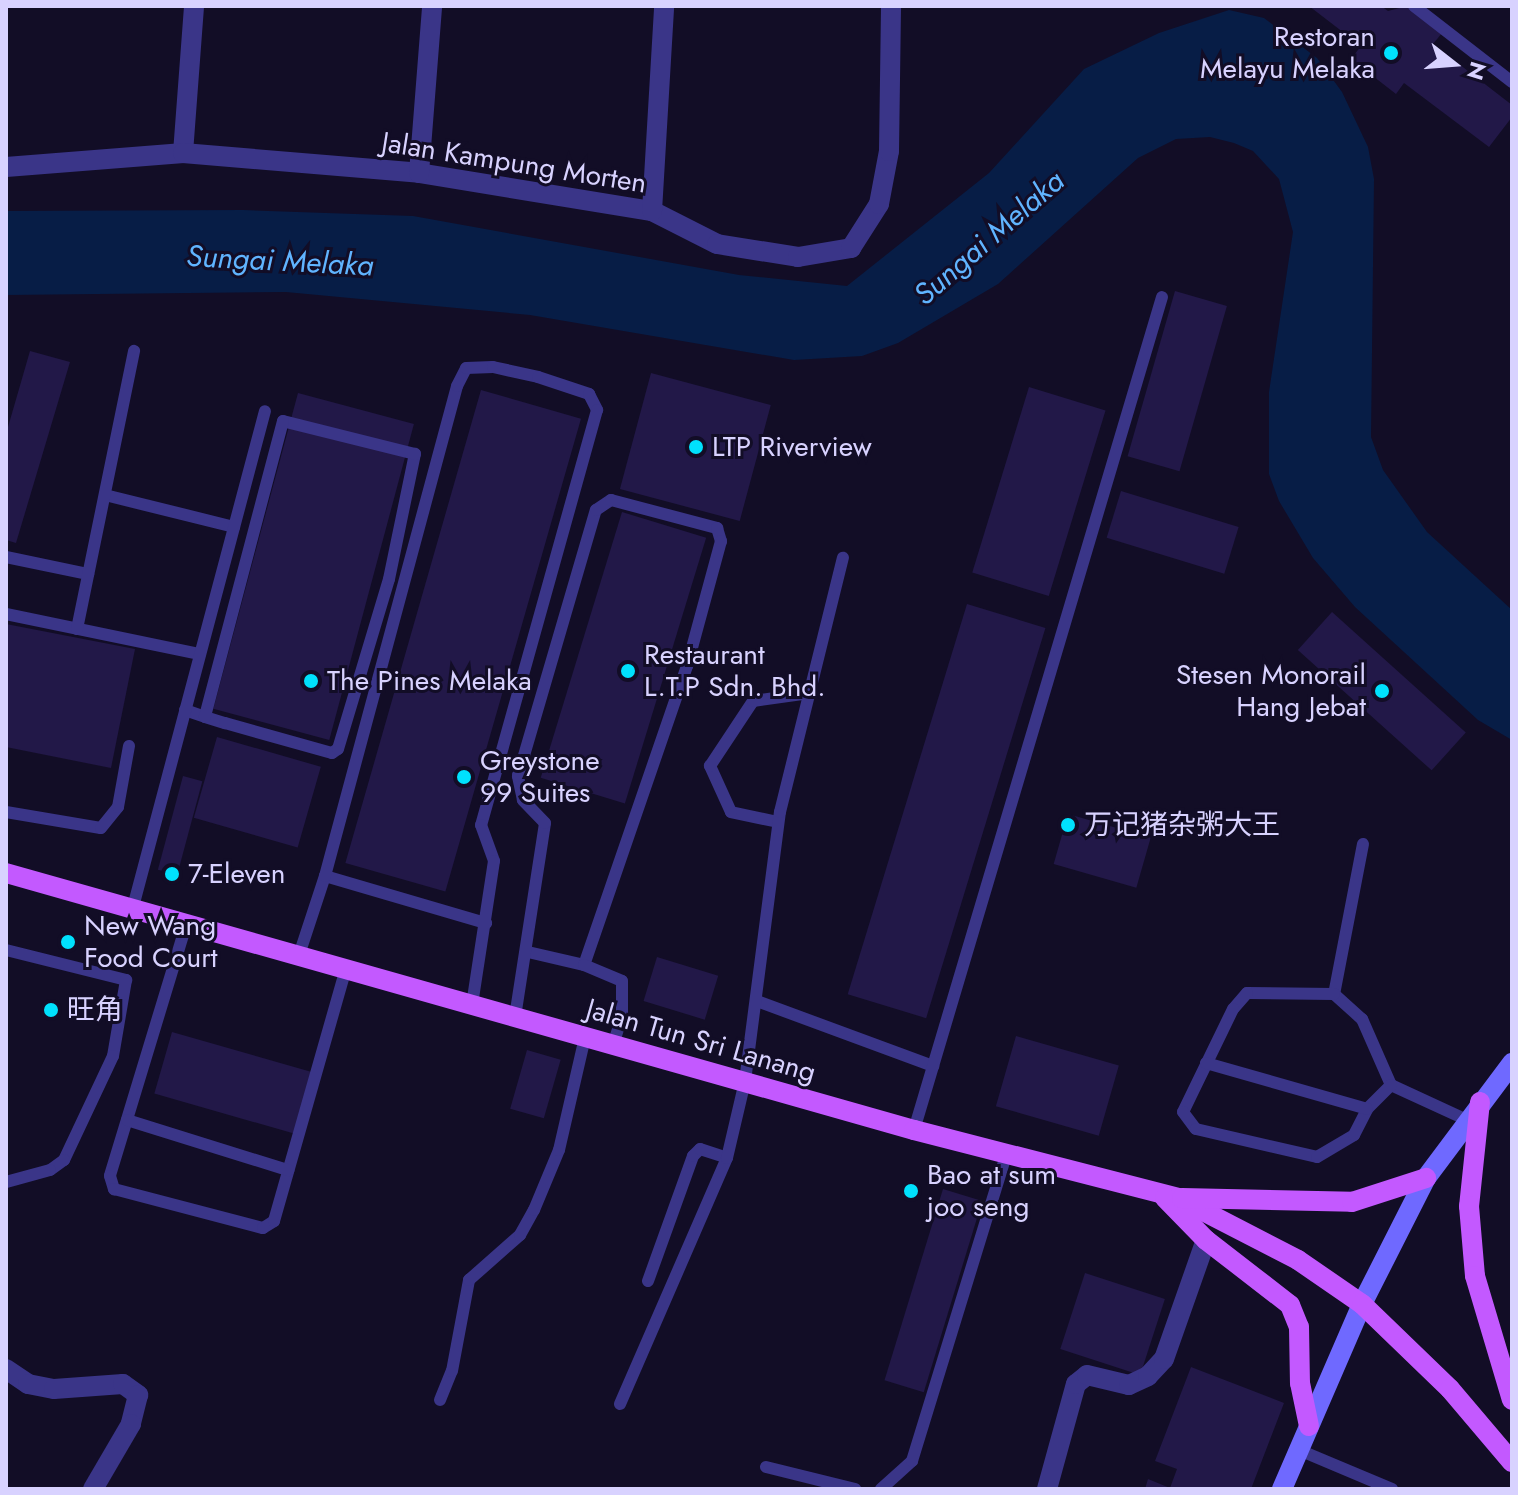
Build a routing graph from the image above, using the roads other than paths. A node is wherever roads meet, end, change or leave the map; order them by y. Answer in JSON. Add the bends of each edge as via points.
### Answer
{"nodes":[{"id":1,"x":194,"y":6,"type":"edge"},
{"id":2,"x":432,"y":6,"type":"edge"},
{"id":3,"x":664,"y":6,"type":"edge"},
{"id":4,"x":891,"y":6,"type":"edge"},
{"id":5,"x":1414,"y":6,"type":"edge"},
{"id":6,"x":1512,"y":82,"type":"edge"},
{"id":7,"x":183,"y":153,"type":"junction"},
{"id":8,"x":6,"y":167,"type":"edge"},
{"id":9,"x":419,"y":173,"type":"junction"},
{"id":10,"x":652,"y":211,"type":"junction"},
{"id":11,"x":1162,"y":297,"type":"dead end"},
{"id":12,"x":134,"y":351,"type":"dead end"},
{"id":13,"x":265,"y":411,"type":"dead end"},
{"id":14,"x":105,"y":495,"type":"junction"},
{"id":15,"x":234,"y":527,"type":"junction"},
{"id":16,"x":6,"y":557,"type":"edge"},
{"id":17,"x":843,"y":558,"type":"dead end"},
{"id":18,"x":88,"y":574,"type":"junction"},
{"id":19,"x":6,"y":614,"type":"edge"},
{"id":20,"x":77,"y":629,"type":"junction"},
{"id":21,"x":200,"y":654,"type":"junction"},
{"id":22,"x":809,"y":693,"type":"junction"},
{"id":23,"x":185,"y":710,"type":"junction"},
{"id":24,"x":205,"y":717,"type":"junction"},
{"id":25,"x":129,"y":746,"type":"dead end"},
{"id":26,"x":6,"y":812,"type":"edge"},
{"id":27,"x":778,"y":822,"type":"junction"},
{"id":28,"x":1363,"y":844,"type":"dead end"},
{"id":29,"x":6,"y":873,"type":"edge"},
{"id":30,"x":325,"y":876,"type":"junction"},
{"id":31,"x":133,"y":907,"type":"junction"},
{"id":32,"x":187,"y":922,"type":"junction"},
{"id":33,"x":486,"y":923,"type":"junction"},
{"id":34,"x":6,"y":950,"type":"edge"},
{"id":35,"x":528,"y":952,"type":"junction"},
{"id":36,"x":299,"y":955,"type":"junction"},
{"id":37,"x":584,"y":965,"type":"junction"},
{"id":38,"x":346,"y":969,"type":"junction"},
{"id":39,"x":1334,"y":994,"type":"junction"},
{"id":40,"x":757,"y":1001,"type":"junction"},
{"id":41,"x":472,"y":1005,"type":"junction"},
{"id":42,"x":515,"y":1017,"type":"junction"},
{"id":43,"x":585,"y":1037,"type":"junction"},
{"id":44,"x":613,"y":1045,"type":"junction"},
{"id":45,"x":1206,"y":1063,"type":"junction"},
{"id":46,"x":1512,"y":1063,"type":"edge"},
{"id":47,"x":933,"y":1066,"type":"junction"},
{"id":48,"x":745,"y":1081,"type":"junction"},
{"id":49,"x":1391,"y":1085,"type":"junction"},
{"id":50,"x":1480,"y":1102,"type":"junction"},
{"id":51,"x":1367,"y":1109,"type":"junction"},
{"id":52,"x":127,"y":1120,"type":"junction"},
{"id":53,"x":1467,"y":1120,"type":"junction"},
{"id":54,"x":914,"y":1130,"type":"junction"},
{"id":55,"x":1007,"y":1152,"type":"junction"},
{"id":56,"x":727,"y":1158,"type":"junction"},
{"id":57,"x":288,"y":1170,"type":"junction"},
{"id":58,"x":1426,"y":1178,"type":"junction"},
{"id":59,"x":6,"y":1182,"type":"edge"},
{"id":60,"x":1157,"y":1190,"type":"junction"},
{"id":61,"x":1178,"y":1198,"type":"junction"},
{"id":62,"x":1206,"y":1240,"type":"junction"},
{"id":63,"x":648,"y":1281,"type":"dead end"},
{"id":64,"x":1362,"y":1304,"type":"junction"},
{"id":65,"x":6,"y":1369,"type":"edge"},
{"id":66,"x":440,"y":1400,"type":"dead end"},
{"id":67,"x":1512,"y":1400,"type":"edge"},
{"id":68,"x":620,"y":1404,"type":"dead end"},
{"id":69,"x":1309,"y":1426,"type":"junction"},
{"id":70,"x":1299,"y":1450,"type":"junction"},
{"id":71,"x":1512,"y":1462,"type":"edge"},
{"id":72,"x":766,"y":1467,"type":"dead end"},
{"id":73,"x":93,"y":1489,"type":"edge"},
{"id":74,"x":855,"y":1489,"type":"edge"},
{"id":75,"x":881,"y":1489,"type":"edge"},
{"id":76,"x":1047,"y":1489,"type":"edge"},
{"id":77,"x":1282,"y":1489,"type":"edge"},
{"id":78,"x":1392,"y":1489,"type":"edge"}],
"edges":[{"from":1,"to":7,"type":"street"},
{"from":2,"to":9,"type":"street"},
{"from":3,"to":10,"type":"street"},
{"from":4,"to":10,"type":"street","name":"Jalan Kampung Morten","via":[[889,151],[879,204],[851,248],[798,257],[717,244]]},
{"from":5,"to":6,"type":"lane"},
{"from":7,"to":8,"type":"street","name":"Jalan Kampung Morten"},
{"from":7,"to":9,"type":"street","name":"Jalan Kampung Morten"},
{"from":9,"to":10,"type":"street","name":"Jalan Kampung Morten"},
{"from":11,"to":47,"type":"lane"},
{"from":12,"to":14,"type":"lane"},
{"from":13,"to":15,"type":"lane"},
{"from":14,"to":15,"type":"lane"},
{"from":14,"to":18,"type":"lane"},
{"from":15,"to":21,"type":"lane"},
{"from":16,"to":18,"type":"lane"},
{"from":17,"to":22,"type":"lane"},
{"from":18,"to":20,"type":"lane"},
{"from":19,"to":20,"type":"lane"},
{"from":20,"to":21,"type":"lane"},
{"from":21,"to":23,"type":"lane"},
{"from":22,"to":27,"type":"lane"},
{"from":22,"to":27,"type":"lane","via":[[753,701],[710,766],[731,812]]},
{"from":23,"to":24,"type":"lane"},
{"from":23,"to":31,"type":"lane"},
{"from":24,"to":24,"type":"lane","via":[[332,753],[338,749],[389,579],[415,454],[283,421]]},
{"from":25,"to":26,"type":"lane","via":[[118,807],[101,828]]},
{"from":27,"to":40,"type":"lane"},
{"from":28,"to":39,"type":"lane"},
{"from":29,"to":31,"type":"main road","name":"Jalan Tun Sri Lanang"},
{"from":30,"to":33,"type":"lane"},
{"from":30,"to":33,"type":"lane","via":[[457,386],[466,368],[493,367],[538,377],[589,394],[597,410],[481,825],[494,861]]},
{"from":30,"to":36,"type":"lane"},
{"from":31,"to":32,"type":"main road","name":"Jalan Tun Sri Lanang"},
{"from":32,"to":36,"type":"main road","name":"Jalan Tun Sri Lanang"},
{"from":32,"to":52,"type":"lane"},
{"from":33,"to":41,"type":"lane"},
{"from":34,"to":59,"type":"lane","via":[[126,980],[113,1056],[64,1160],[50,1170]]},
{"from":35,"to":37,"type":"lane"},
{"from":35,"to":37,"type":"lane","via":[[545,823],[523,800],[518,776],[596,510],[611,500],[717,528],[721,541],[687,666]]},
{"from":35,"to":42,"type":"lane"},
{"from":36,"to":38,"type":"main road","name":"Jalan Tun Sri Lanang"},
{"from":37,"to":44,"type":"lane","via":[[622,981],[622,1016]]},
{"from":38,"to":41,"type":"main road","name":"Jalan Tun Sri Lanang"},
{"from":38,"to":57,"type":"lane"},
{"from":39,"to":45,"type":"lane","via":[[1247,993]]},
{"from":39,"to":49,"type":"lane","via":[[1362,1019]]},
{"from":40,"to":47,"type":"lane"},
{"from":40,"to":48,"type":"lane"},
{"from":41,"to":42,"type":"main road","name":"Jalan Tun Sri Lanang"},
{"from":42,"to":43,"type":"main road","name":"Jalan Tun Sri Lanang"},
{"from":43,"to":44,"type":"main road","name":"Jalan Tun Sri Lanang"},
{"from":43,"to":66,"type":"lane","via":[[559,1150],[520,1235],[469,1280],[452,1371]]},
{"from":44,"to":48,"type":"main road","name":"Jalan Tun Sri Lanang"},
{"from":45,"to":51,"type":"lane"},
{"from":45,"to":51,"type":"lane","via":[[1183,1112],[1196,1129],[1317,1157],[1354,1135]]},
{"from":46,"to":50,"type":"street"},
{"from":47,"to":54,"type":"lane"},
{"from":48,"to":54,"type":"main road","name":"Jalan Tun Sri Lanang"},
{"from":48,"to":56,"type":"lane"},
{"from":49,"to":51,"type":"lane"},
{"from":49,"to":53,"type":"lane"},
{"from":50,"to":53,"type":"street"},
{"from":50,"to":67,"type":"main road","via":[[1469,1206],[1475,1276]]},
{"from":52,"to":57,"type":"lane"},
{"from":52,"to":57,"type":"lane","via":[[110,1176],[114,1189],[263,1228],[274,1221]]},
{"from":53,"to":58,"type":"street"},
{"from":54,"to":55,"type":"main road","name":"Jalan Tun Sri Lanang"},
{"from":55,"to":60,"type":"main road","name":"Jalan Tun Sri Lanang"},
{"from":55,"to":75,"type":"lane","via":[[912,1461]]},
{"from":56,"to":63,"type":"lane","via":[[700,1149],[693,1156]]},
{"from":56,"to":68,"type":"lane"},
{"from":58,"to":61,"type":"main road","via":[[1373,1197],[1327,1204],[1239,1196]]},
{"from":58,"to":64,"type":"street"},
{"from":60,"to":61,"type":"main road","name":"Jalan Tun Sri Lanang"},
{"from":60,"to":62,"type":"main road"},
{"from":61,"to":64,"type":"main road","name":"Jalan Tun Sri Lanang","via":[[1298,1260]]},
{"from":62,"to":69,"type":"main road","via":[[1290,1305],[1299,1327],[1300,1383]]},
{"from":62,"to":76,"type":"street","via":[[1164,1359],[1148,1376],[1129,1385],[1087,1375],[1076,1384]]},
{"from":64,"to":69,"type":"street"},
{"from":64,"to":71,"type":"main road","name":"Jalan Tun Sri Lanang","via":[[1450,1389]]},
{"from":65,"to":73,"type":"street","via":[[28,1384],[54,1389],[123,1384],[138,1395],[131,1424]]},
{"from":69,"to":70,"type":"street"},
{"from":70,"to":77,"type":"street"},
{"from":70,"to":78,"type":"lane"},
{"from":72,"to":74,"type":"lane"}]}
